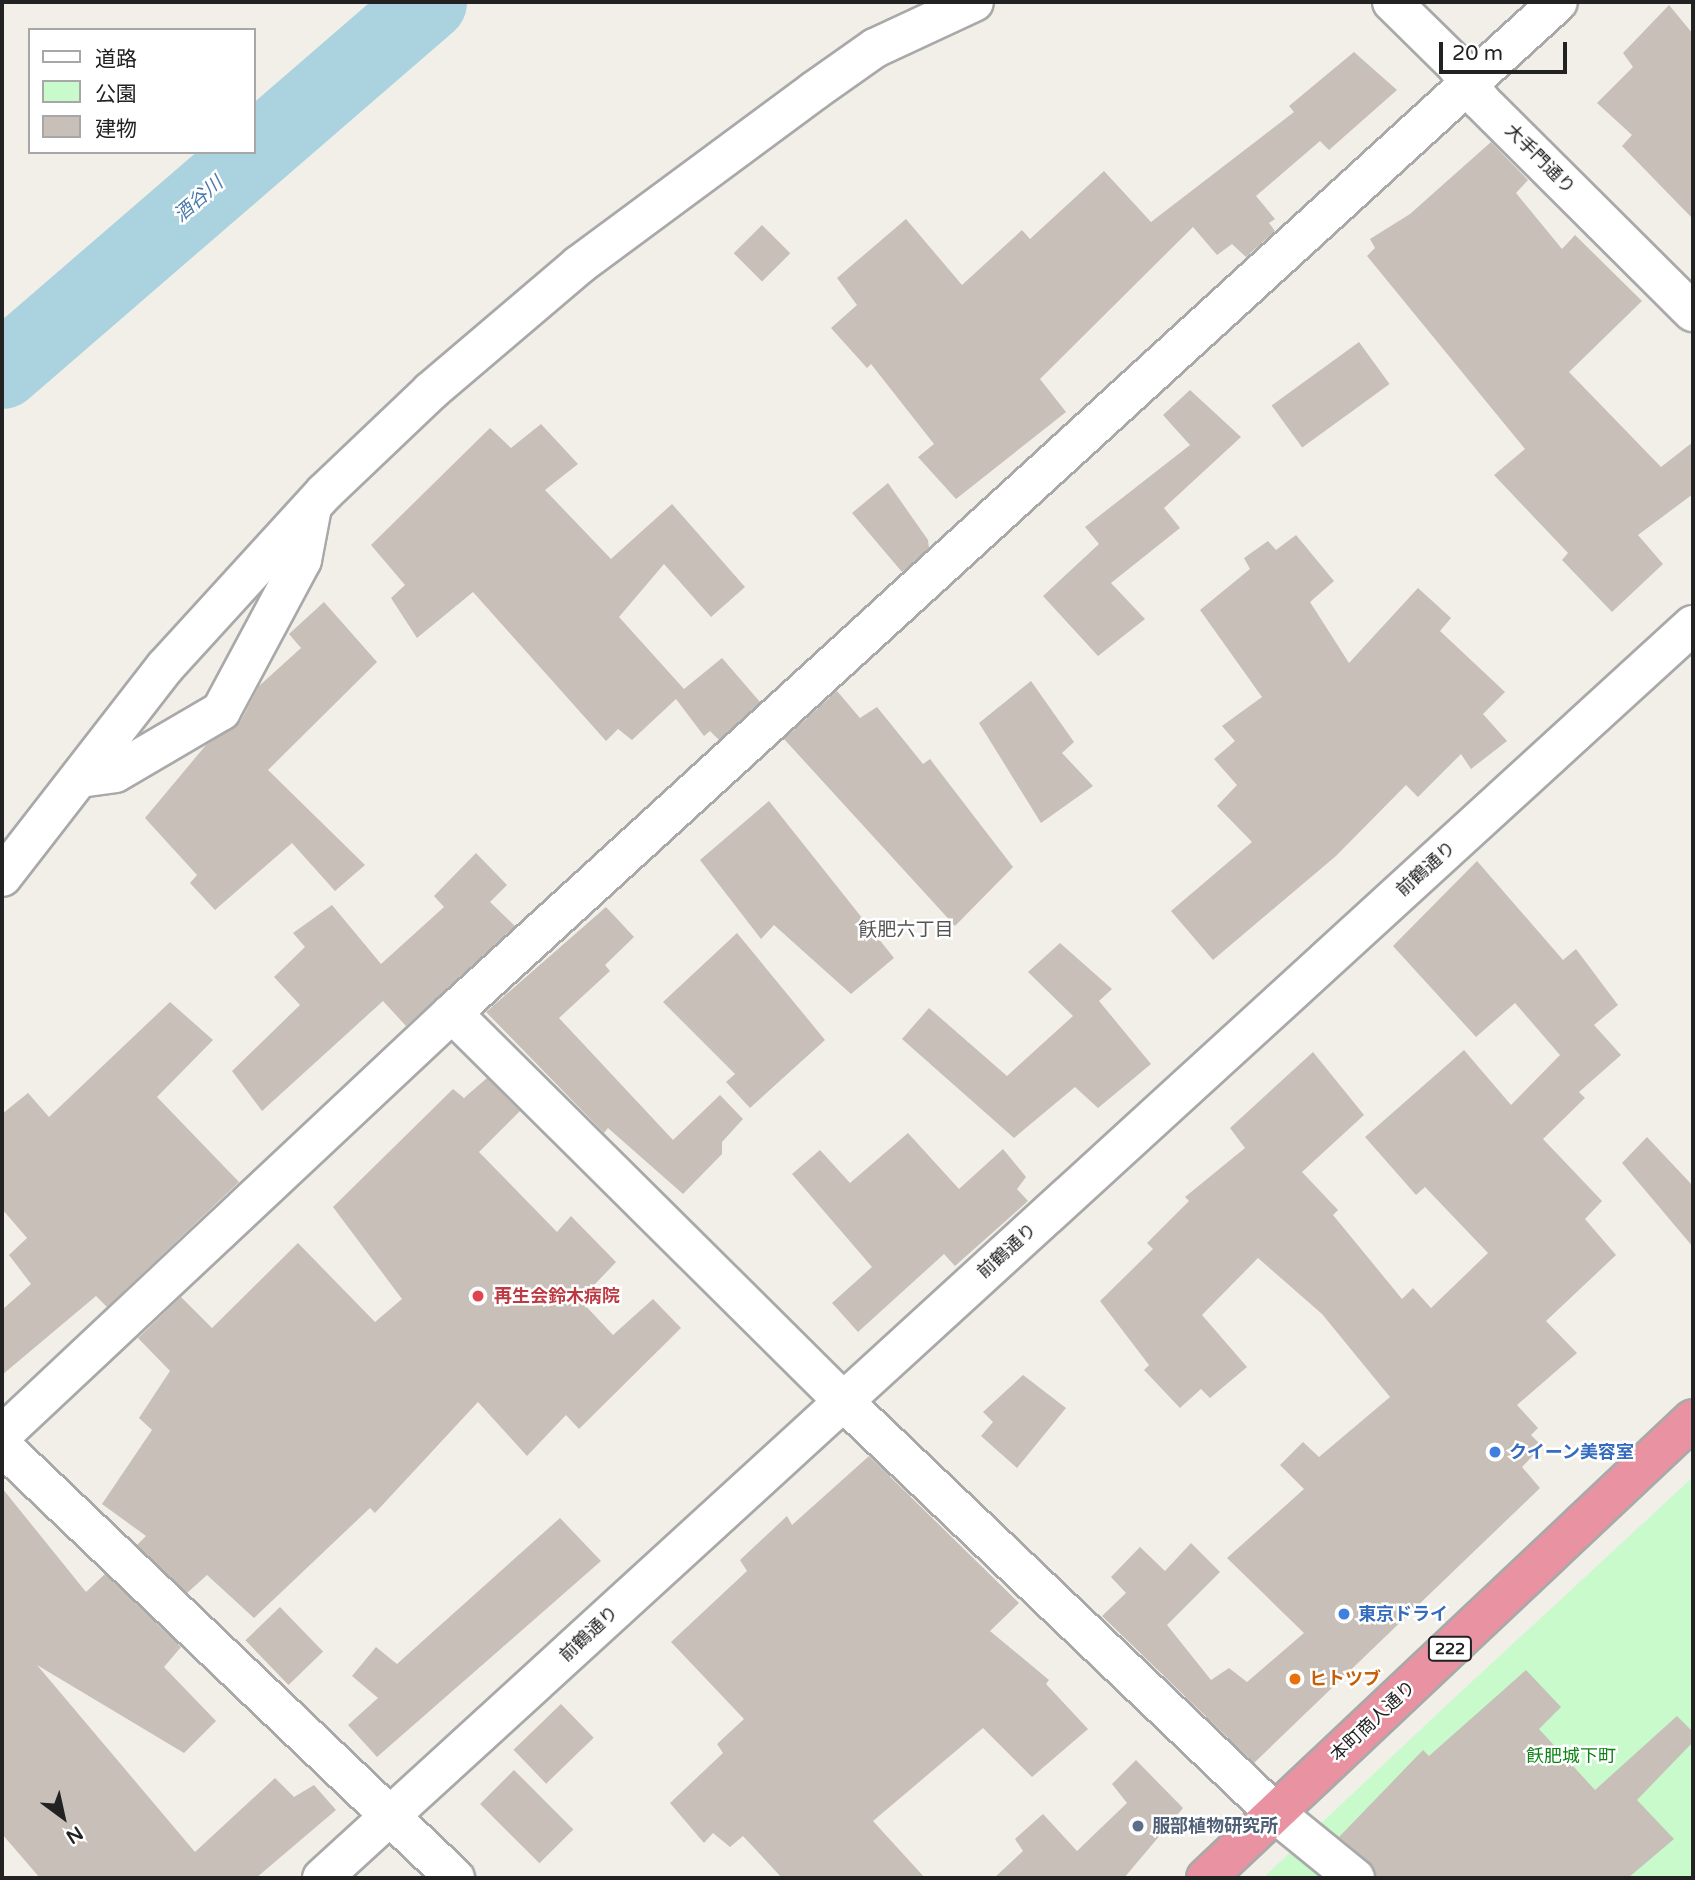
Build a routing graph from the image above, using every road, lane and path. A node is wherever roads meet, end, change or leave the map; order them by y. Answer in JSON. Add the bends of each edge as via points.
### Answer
{"nodes":[{"id":1,"x":974,"y":2,"type":"edge"},
{"id":2,"x":1392,"y":2,"type":"edge"},
{"id":3,"x":1558,"y":2,"type":"edge"},
{"id":4,"x":1469,"y":83,"type":"junction"},
{"id":5,"x":1693,"y":312,"type":"edge"},
{"id":6,"x":312,"y":507,"type":"junction"},
{"id":7,"x":1693,"y":625,"type":"edge"},
{"id":8,"x":80,"y":778,"type":"junction"},
{"id":9,"x":2,"y":877,"type":"edge"},
{"id":10,"x":452,"y":1013,"type":"junction"},
{"id":11,"x":843,"y":1401,"type":"junction"},
{"id":12,"x":1693,"y":1419,"type":"edge"},
{"id":13,"x":2,"y":1435,"type":"edge"},
{"id":14,"x":2,"y":1446,"type":"edge"},
{"id":15,"x":1275,"y":1813,"type":"junction"},
{"id":16,"x":390,"y":1816,"type":"junction"},
{"id":17,"x":322,"y":1878,"type":"edge"},
{"id":18,"x":455,"y":1878,"type":"edge"},
{"id":19,"x":1206,"y":1878,"type":"edge"},
{"id":20,"x":1355,"y":1878,"type":"edge"}],
"edges":[{"from":1,"to":6,"type":"street","via":[[875,48],[579,265],[430,391]]},
{"from":2,"to":4,"type":"street","name":"大手門通り"},
{"from":3,"to":4,"type":"street"},
{"from":4,"to":5,"type":"street","name":"大手門通り"},
{"from":4,"to":10,"type":"street"},
{"from":6,"to":8,"type":"street","via":[[164,667]]},
{"from":6,"to":8,"type":"street","via":[[302,560],[221,711],[115,773]]},
{"from":7,"to":11,"type":"street","name":"前鶴通り"},
{"from":8,"to":9,"type":"street"},
{"from":10,"to":11,"type":"street"},
{"from":10,"to":13,"type":"street"},
{"from":11,"to":15,"type":"street"},
{"from":11,"to":16,"type":"street","name":"前鶴通り"},
{"from":12,"to":15,"type":"highway","name":"本町商人通り","number":"222"},
{"from":14,"to":16,"type":"street"},
{"from":15,"to":19,"type":"highway","name":"本町商人通り","number":"222"},
{"from":15,"to":20,"type":"street"},
{"from":16,"to":17,"type":"street","name":"前鶴通り"},
{"from":16,"to":18,"type":"street"}]}
